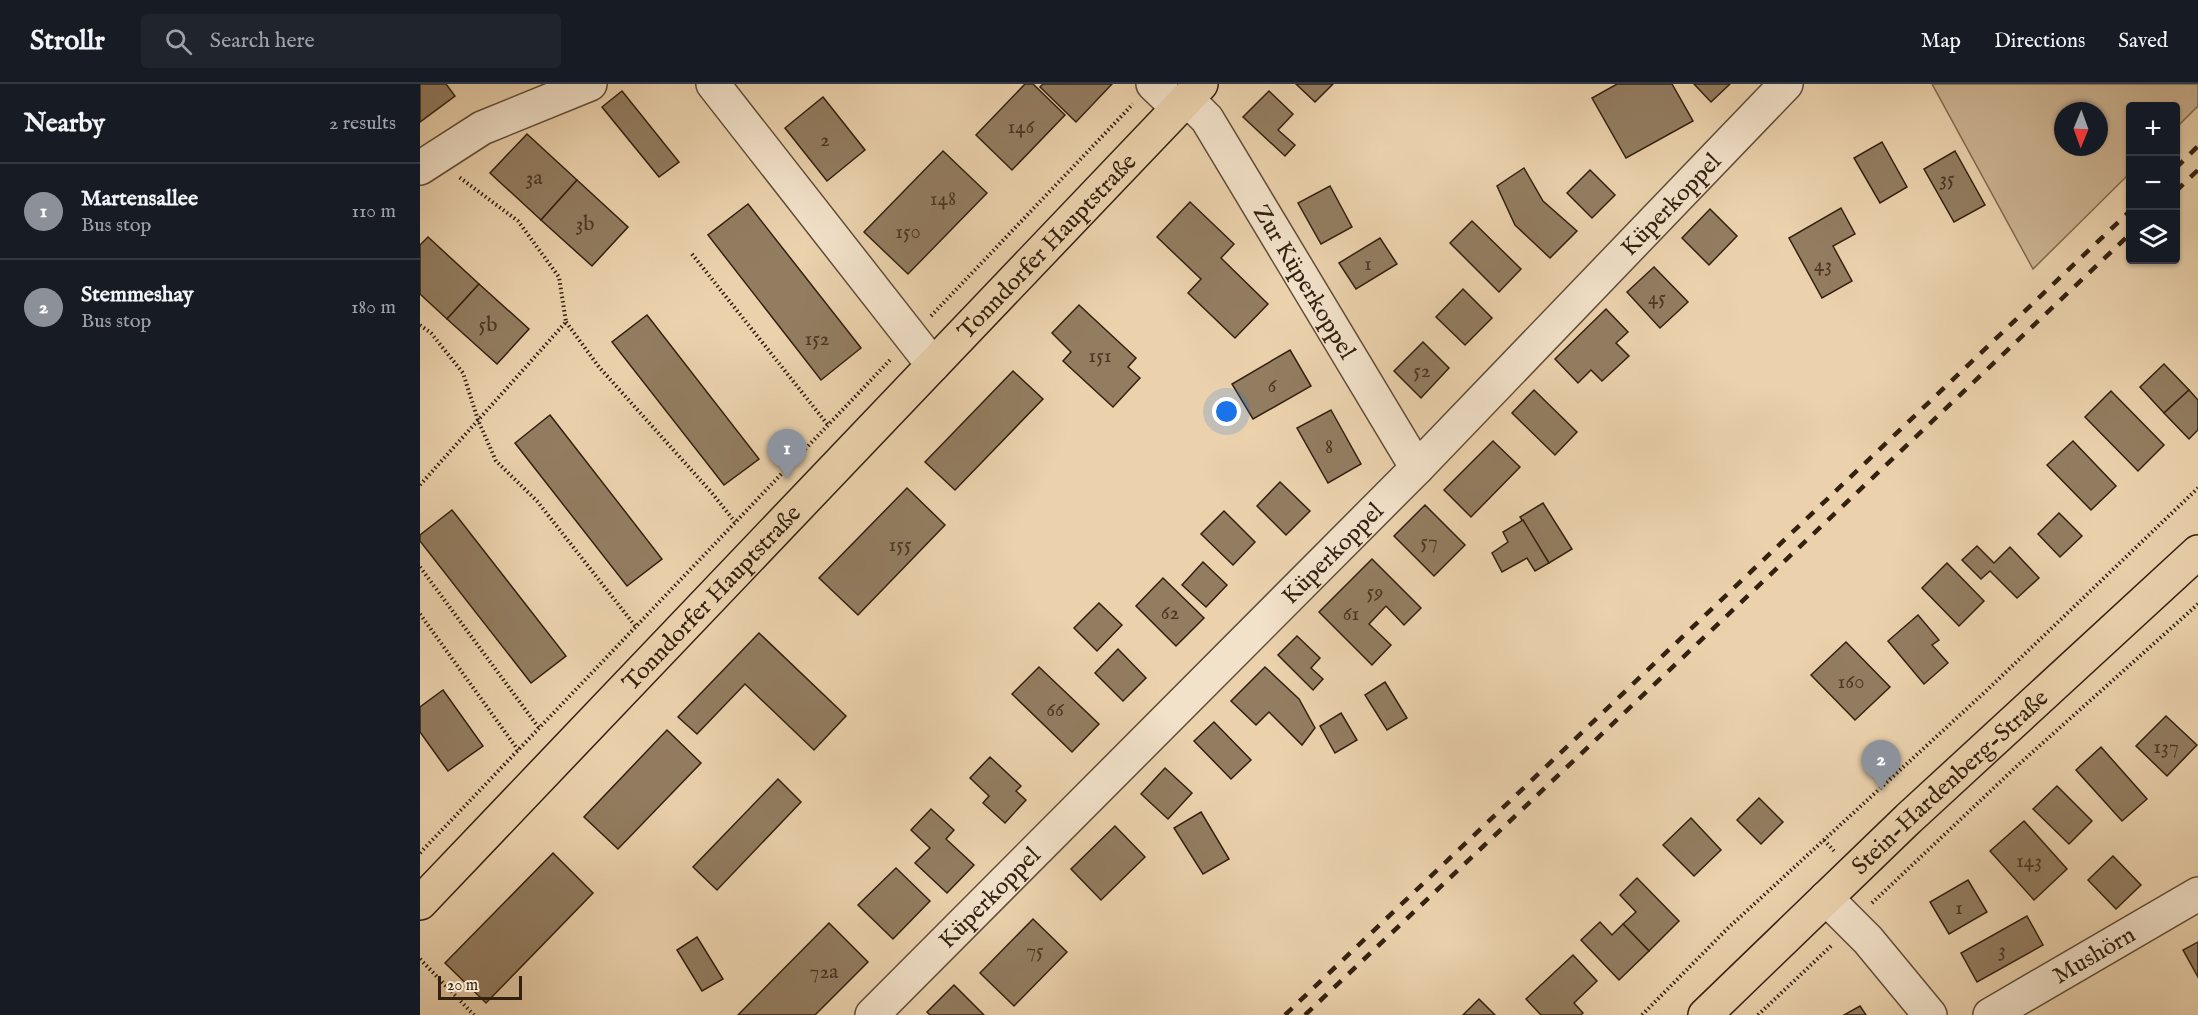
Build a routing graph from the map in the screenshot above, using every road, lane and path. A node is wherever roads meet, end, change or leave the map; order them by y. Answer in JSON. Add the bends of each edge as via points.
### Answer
{"nodes":[{"id":1,"x":590,"y":84,"type":"edge"},
{"id":2,"x":713,"y":84,"type":"edge"},
{"id":3,"x":1786,"y":84,"type":"edge"},
{"id":4,"x":1144,"y":93,"type":"edge"},
{"id":5,"x":1189,"y":97,"type":"edge"},
{"id":6,"x":427,"y":163,"type":"edge"},
{"id":7,"x":693,"y":254,"type":"dead end"},
{"id":8,"x":566,"y":322,"type":"junction"},
{"id":9,"x":420,"y":325,"type":"edge"},
{"id":10,"x":911,"y":338,"type":"junction"},
{"id":11,"x":933,"y":365,"type":"junction"},
{"id":12,"x":478,"y":420,"type":"junction"},
{"id":13,"x":828,"y":425,"type":"junction"},
{"id":14,"x":1417,"y":468,"type":"junction"},
{"id":15,"x":420,"y":485,"type":"edge"},
{"id":16,"x":2198,"y":488,"type":"edge"},
{"id":17,"x":735,"y":522,"type":"junction"},
{"id":18,"x":2198,"y":552,"type":"edge"},
{"id":19,"x":420,"y":567,"type":"edge"},
{"id":20,"x":2198,"y":604,"type":"edge"},
{"id":21,"x":420,"y":614,"type":"edge"},
{"id":22,"x":636,"y":627,"type":"junction"},
{"id":23,"x":539,"y":728,"type":"junction"},
{"id":24,"x":518,"y":750,"type":"junction"},
{"id":25,"x":420,"y":853,"type":"edge"},
{"id":26,"x":2198,"y":894,"type":"edge"},
{"id":27,"x":1826,"y":898,"type":"junction"},
{"id":28,"x":420,"y":903,"type":"edge"},
{"id":29,"x":1852,"y":924,"type":"junction"},
{"id":30,"x":420,"y":958,"type":"edge"},
{"id":31,"x":474,"y":1015,"type":"edge"},
{"id":32,"x":872,"y":1015,"type":"edge"},
{"id":33,"x":1642,"y":1015,"type":"edge"},
{"id":34,"x":1705,"y":1015,"type":"edge"},
{"id":35,"x":1758,"y":1015,"type":"edge"},
{"id":36,"x":1930,"y":1015,"type":"edge"},
{"id":37,"x":1990,"y":1015,"type":"edge"}],
"edges":[{"from":1,"to":6,"type":"street","via":[[482,128]]},
{"from":2,"to":10,"type":"street"},
{"from":3,"to":14,"type":"street","name":"Küperkoppel"},
{"from":4,"to":5,"type":"street","name":"Zur Küperkoppel"},
{"from":4,"to":10,"type":"path"},
{"from":5,"to":11,"type":"main road","name":"Tonndorfer Hauptstraße"},
{"from":5,"to":14,"type":"street","name":"Zur Küperkoppel","via":[[1207,119]]},
{"from":6,"to":8,"type":"path","via":[[518,221],[559,277]]},
{"from":7,"to":13,"type":"path"},
{"from":8,"to":12,"type":"path"},
{"from":8,"to":17,"type":"path","via":[[599,367]]},
{"from":9,"to":12,"type":"path","via":[[463,373]]},
{"from":10,"to":11,"type":"street"},
{"from":10,"to":13,"type":"path"},
{"from":11,"to":28,"type":"main road","name":"Tonndorfer Hauptstraße"},
{"from":12,"to":15,"type":"path"},
{"from":12,"to":22,"type":"path","via":[[496,462],[537,501]]},
{"from":13,"to":17,"type":"path"},
{"from":14,"to":32,"type":"street","name":"Küperkoppel"},
{"from":16,"to":33,"type":"path","via":[[1985,692],[1727,929]]},
{"from":17,"to":22,"type":"path"},
{"from":18,"to":27,"type":"main road","name":"Stein-Hardenberg-Straße"},
{"from":19,"to":23,"type":"path"},
{"from":20,"to":29,"type":"path","via":[[2017,766]]},
{"from":21,"to":24,"type":"path"},
{"from":22,"to":23,"type":"path"},
{"from":23,"to":24,"type":"path"},
{"from":24,"to":25,"type":"path"},
{"from":26,"to":37,"type":"street","name":"Mushörn"},
{"from":27,"to":29,"type":"street"},
{"from":27,"to":34,"type":"main road","name":"Stein-Hardenberg-Straße"},
{"from":29,"to":35,"type":"path"},
{"from":29,"to":36,"type":"street"},
{"from":30,"to":31,"type":"path"}]}
